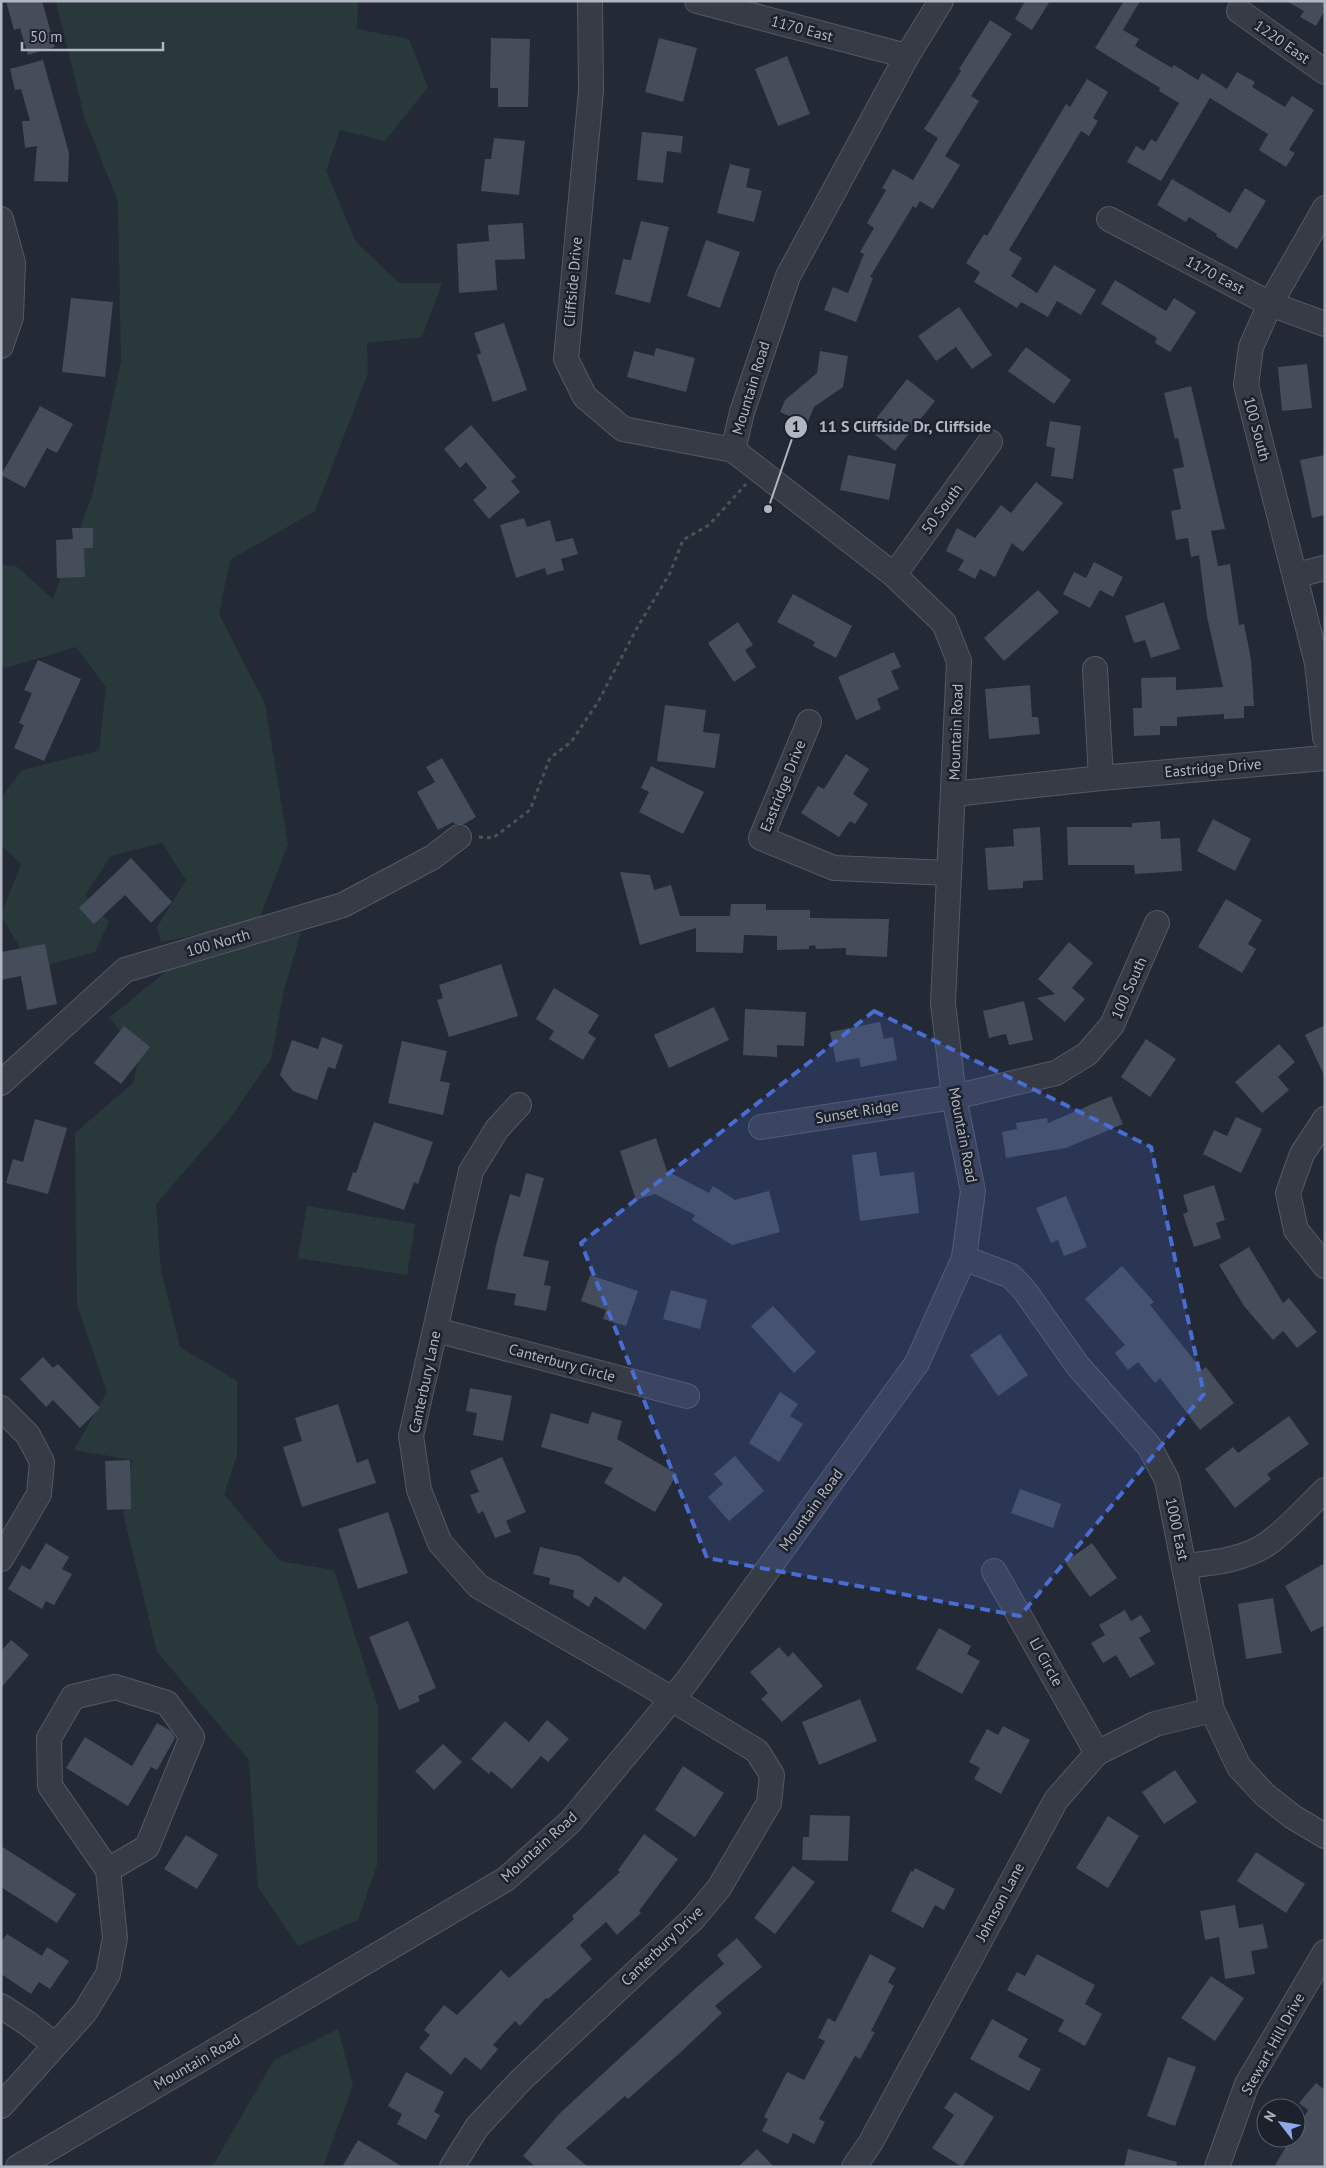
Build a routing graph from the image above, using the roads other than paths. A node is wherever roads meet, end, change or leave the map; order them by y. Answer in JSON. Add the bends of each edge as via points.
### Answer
{"nodes":[{"id":1,"x":590,"y":1,"type":"edge"},
{"id":2,"x":697,"y":1,"type":"edge"},
{"id":3,"x":941,"y":1,"type":"edge"},
{"id":4,"x":1239,"y":11,"type":"dead end"},
{"id":5,"x":907,"y":56,"type":"junction"},
{"id":6,"x":1325,"y":72,"type":"edge"},
{"id":7,"x":1325,"y":208,"type":"edge"},
{"id":8,"x":1,"y":219,"type":"edge"},
{"id":9,"x":1109,"y":219,"type":"dead end"},
{"id":10,"x":1270,"y":304,"type":"junction"},
{"id":11,"x":1325,"y":324,"type":"edge"},
{"id":12,"x":1,"y":346,"type":"edge"},
{"id":13,"x":990,"y":442,"type":"dead end"},
{"id":14,"x":733,"y":450,"type":"junction"},
{"id":15,"x":1325,"y":568,"type":"edge"},
{"id":16,"x":894,"y":575,"type":"junction"},
{"id":17,"x":1296,"y":575,"type":"junction"},
{"id":18,"x":1095,"y":669,"type":"dead end"},
{"id":19,"x":809,"y":722,"type":"dead end"},
{"id":20,"x":1325,"y":737,"type":"edge"},
{"id":21,"x":1325,"y":758,"type":"edge"},
{"id":22,"x":1101,"y":778,"type":"junction"},
{"id":23,"x":954,"y":794,"type":"junction"},
{"id":24,"x":458,"y":837,"type":"road end"},
{"id":25,"x":949,"y":873,"type":"junction"},
{"id":26,"x":1157,"y":923,"type":"dead end"},
{"id":27,"x":1,"y":1083,"type":"edge"},
{"id":28,"x":954,"y":1097,"type":"junction"},
{"id":29,"x":519,"y":1105,"type":"dead end"},
{"id":30,"x":1325,"y":1119,"type":"edge"},
{"id":31,"x":761,"y":1127,"type":"dead end"},
{"id":32,"x":964,"y":1258,"type":"junction"},
{"id":33,"x":1325,"y":1266,"type":"edge"},
{"id":34,"x":436,"y":1330,"type":"junction"},
{"id":35,"x":687,"y":1396,"type":"dead end"},
{"id":36,"x":1,"y":1408,"type":"edge"},
{"id":37,"x":1325,"y":1490,"type":"edge"},
{"id":38,"x":1,"y":1559,"type":"edge"},
{"id":39,"x":1185,"y":1566,"type":"junction"},
{"id":40,"x":994,"y":1571,"type":"dead end"},
{"id":41,"x":672,"y":1699,"type":"junction"},
{"id":42,"x":1212,"y":1710,"type":"junction"},
{"id":43,"x":1097,"y":1753,"type":"junction"},
{"id":44,"x":1325,"y":1836,"type":"edge"},
{"id":45,"x":108,"y":1870,"type":"junction"},
{"id":46,"x":1325,"y":1952,"type":"edge"},
{"id":47,"x":1,"y":2006,"type":"edge"},
{"id":48,"x":55,"y":2045,"type":"junction"},
{"id":49,"x":1,"y":2106,"type":"edge"},
{"id":50,"x":18,"y":2167,"type":"edge"},
{"id":51,"x":452,"y":2167,"type":"edge"},
{"id":52,"x":854,"y":2167,"type":"edge"},
{"id":53,"x":1217,"y":2167,"type":"edge"}],
"edges":[{"from":1,"to":14,"type":"street","name":"Cliffside Drive","via":[[591,91],[566,359],[585,397],[623,429]]},
{"from":2,"to":5,"type":"street","name":"1170 East"},
{"from":3,"to":5,"type":"street","name":"Mountain Road"},
{"from":4,"to":6,"type":"street","name":"1220 East"},
{"from":5,"to":14,"type":"street","name":"Mountain Road","via":[[788,276],[742,412]]},
{"from":7,"to":10,"type":"street","name":"100 South"},
{"from":8,"to":12,"type":"street","via":[[13,263],[11,317]]},
{"from":9,"to":10,"type":"street","name":"1170 East"},
{"from":10,"to":11,"type":"street","name":"1170 East"},
{"from":10,"to":17,"type":"street","name":"100 South","via":[[1251,348],[1246,386]]},
{"from":13,"to":16,"type":"street","name":"50 South"},
{"from":14,"to":16,"type":"street","name":"Mountain Road"},
{"from":15,"to":17,"type":"street"},
{"from":16,"to":23,"type":"street","name":"Mountain Road","via":[[944,623],[959,661]]},
{"from":17,"to":20,"type":"street","name":"100 South","via":[[1317,663]]},
{"from":18,"to":22,"type":"street"},
{"from":19,"to":25,"type":"street","name":"Eastridge Drive","via":[[761,838],[834,868]]},
{"from":21,"to":22,"type":"street","name":"Eastridge Drive"},
{"from":22,"to":23,"type":"street","name":"Eastridge Drive"},
{"from":23,"to":25,"type":"street","name":"Mountain Road"},
{"from":24,"to":27,"type":"street","name":"100 North","via":[[434,857],[343,905],[125,970]]},
{"from":25,"to":28,"type":"street","name":"Mountain Road","via":[[943,1003]]},
{"from":26,"to":28,"type":"street","name":"100 South","via":[[1112,1025],[1087,1054],[1056,1073]]},
{"from":28,"to":31,"type":"street","name":"Sunset Ridge"},
{"from":28,"to":32,"type":"street","name":"Mountain Road","via":[[974,1191]]},
{"from":29,"to":34,"type":"street","name":"Canterbury Lane","via":[[497,1129],[471,1171]]},
{"from":30,"to":33,"type":"street","via":[[1302,1154],[1288,1193],[1296,1230]]},
{"from":32,"to":39,"type":"street","name":"1000 East","via":[[1010,1276],[1025,1291],[1078,1366],[1149,1446],[1167,1480]]},
{"from":32,"to":41,"type":"street","name":"Mountain Road","via":[[917,1363]]},
{"from":34,"to":35,"type":"street","name":"Canterbury Circle"},
{"from":34,"to":41,"type":"street","name":"Canterbury Lane","via":[[411,1436],[419,1490],[440,1543],[478,1586]]},
{"from":36,"to":38,"type":"street","via":[[28,1435],[42,1462],[39,1494]]},
{"from":37,"to":39,"type":"street","via":[[1268,1544],[1245,1555]]},
{"from":39,"to":42,"type":"street","name":"1000 East"},
{"from":40,"to":43,"type":"street","name":"LJ Circle"},
{"from":41,"to":50,"type":"street","name":"Mountain Road","via":[[571,1821],[506,1879]]},
{"from":41,"to":51,"type":"street","name":"Canterbury Drive","via":[[756,1751],[772,1775],[769,1803],[719,1888],[694,1918],[520,2081],[477,2127]]},
{"from":42,"to":43,"type":"street","name":"Johnson Lane","via":[[1155,1724]]},
{"from":42,"to":44,"type":"street","name":"1000 East","via":[[1239,1767],[1265,1795]]},
{"from":43,"to":52,"type":"street","name":"Johnson Lane","via":[[1056,1800],[871,2142]]},
{"from":45,"to":45,"type":"street","via":[[50,1786],[49,1738],[73,1697],[114,1687],[167,1702],[192,1737],[146,1847]]},
{"from":45,"to":48,"type":"street","via":[[115,1938],[108,1974],[85,2012]]},
{"from":46,"to":53,"type":"street","name":"Stewart Hill Drive","via":[[1247,2084]]},
{"from":47,"to":48,"type":"street"},
{"from":48,"to":49,"type":"street"}]}
